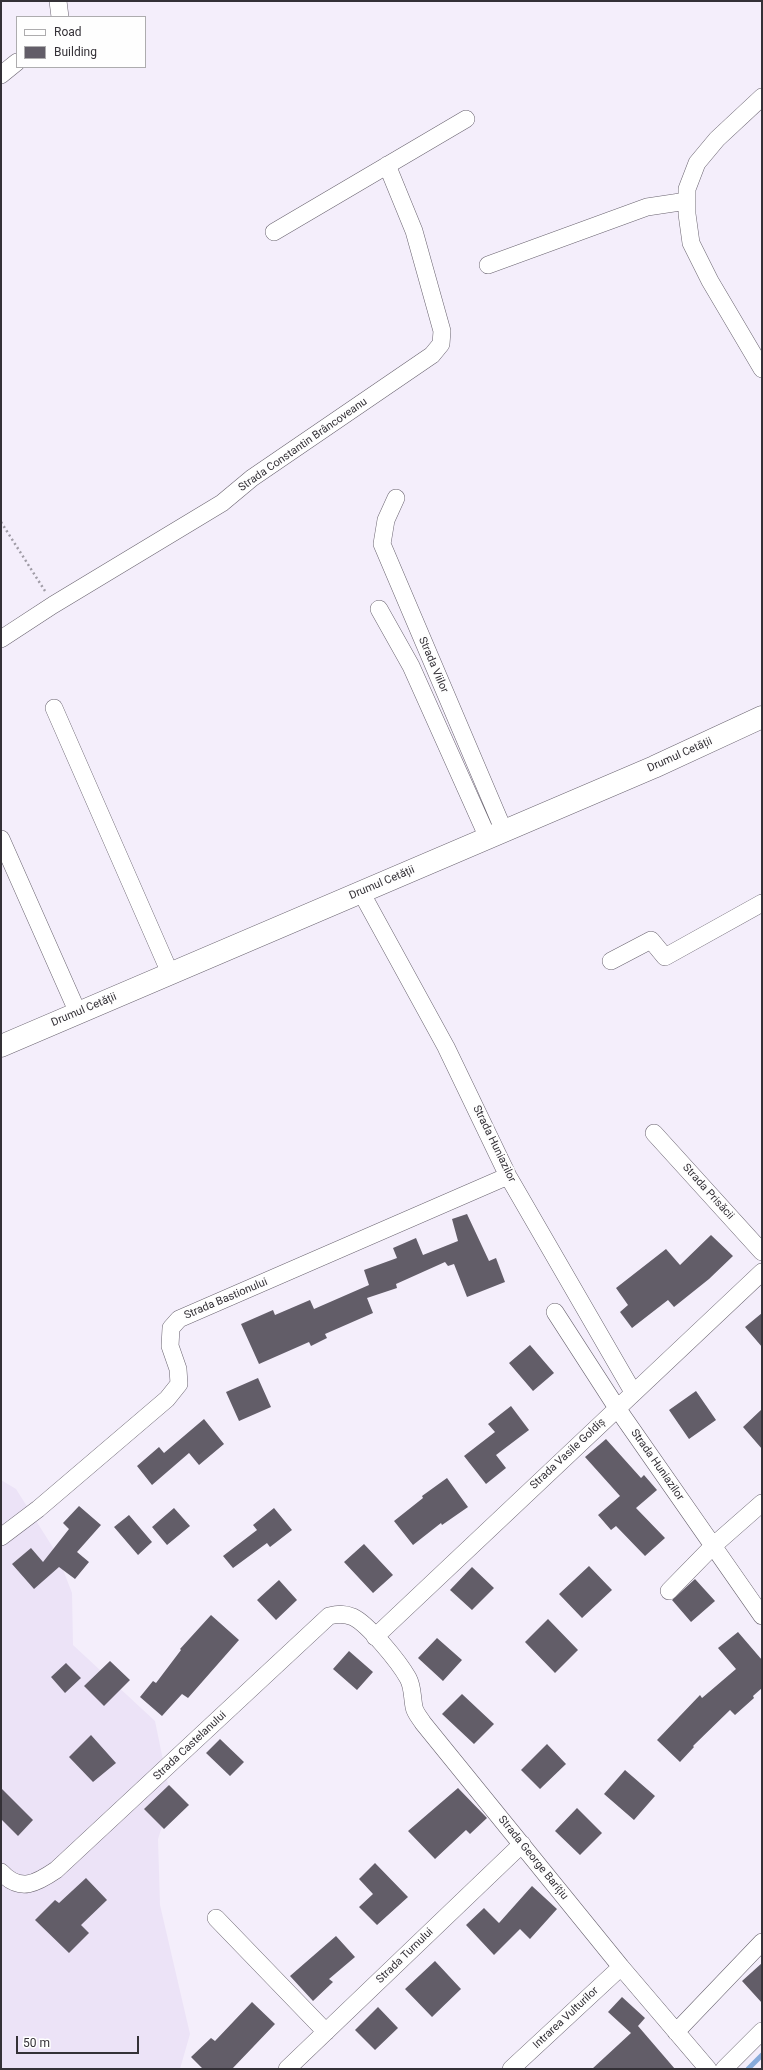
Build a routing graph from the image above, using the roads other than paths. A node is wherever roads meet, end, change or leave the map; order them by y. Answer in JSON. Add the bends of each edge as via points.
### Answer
{"nodes":[{"id":1,"x":58,"y":1,"type":"edge"},
{"id":2,"x":60,"y":16,"type":"edge"},
{"id":3,"x":16,"y":63,"type":"edge"},
{"id":4,"x":1,"y":75,"type":"edge"},
{"id":5,"x":762,"y":96,"type":"edge"},
{"id":6,"x":466,"y":119,"type":"dead end"},
{"id":7,"x":387,"y":165,"type":"junction"},
{"id":8,"x":687,"y":201,"type":"junction"},
{"id":9,"x":274,"y":232,"type":"dead end"},
{"id":10,"x":488,"y":265,"type":"dead end"},
{"id":11,"x":762,"y":369,"type":"edge"},
{"id":12,"x":396,"y":498,"type":"dead end"},
{"id":13,"x":379,"y":609,"type":"dead end"},
{"id":14,"x":1,"y":638,"type":"edge"},
{"id":15,"x":54,"y":708,"type":"dead end"},
{"id":16,"x":762,"y":718,"type":"edge"},
{"id":17,"x":496,"y":834,"type":"junction"},
{"id":18,"x":1,"y":839,"type":"edge"},
{"id":19,"x":361,"y":892,"type":"junction"},
{"id":20,"x":762,"y":902,"type":"edge"},
{"id":21,"x":611,"y":961,"type":"dead end"},
{"id":22,"x":170,"y":973,"type":"junction"},
{"id":23,"x":78,"y":1013,"type":"junction"},
{"id":24,"x":1,"y":1046,"type":"edge"},
{"id":25,"x":654,"y":1133,"type":"dead end"},
{"id":26,"x":508,"y":1176,"type":"junction"},
{"id":27,"x":762,"y":1252,"type":"edge"},
{"id":28,"x":762,"y":1272,"type":"edge"},
{"id":29,"x":555,"y":1312,"type":"dead end"},
{"id":30,"x":634,"y":1392,"type":"junction"},
{"id":31,"x":617,"y":1408,"type":"junction"},
{"id":32,"x":762,"y":1502,"type":"edge"},
{"id":33,"x":1,"y":1537,"type":"edge"},
{"id":34,"x":714,"y":1546,"type":"junction"},
{"id":35,"x":668,"y":1591,"type":"dead end"},
{"id":36,"x":762,"y":1616,"type":"edge"},
{"id":37,"x":376,"y":1637,"type":"junction"},
{"id":38,"x":522,"y":1844,"type":"junction"},
{"id":39,"x":1,"y":1872,"type":"edge"},
{"id":40,"x":216,"y":1918,"type":"dead end"},
{"id":41,"x":762,"y":1942,"type":"edge"},
{"id":42,"x":621,"y":1967,"type":"junction"},
{"id":43,"x":762,"y":2030,"type":"edge"},
{"id":44,"x":326,"y":2032,"type":"junction"},
{"id":45,"x":676,"y":2032,"type":"junction"},
{"id":46,"x":287,"y":2069,"type":"edge"},
{"id":47,"x":511,"y":2069,"type":"edge"},
{"id":48,"x":708,"y":2069,"type":"edge"},
{"id":49,"x":724,"y":2069,"type":"edge"}],
"edges":[{"from":1,"to":2,"type":"street"},
{"from":3,"to":4,"type":"street"},
{"from":5,"to":8,"type":"street","via":[[717,138],[696,163],[687,189]]},
{"from":6,"to":7,"type":"street"},
{"from":7,"to":9,"type":"street"},
{"from":7,"to":14,"type":"street","name":"Strada Constantin Brâncoveanu","via":[[414,232],[442,331],[440,344],[432,355],[252,478],[222,503]]},
{"from":8,"to":10,"type":"street","via":[[646,207]]},
{"from":8,"to":11,"type":"street","via":[[691,243],[710,281]]},
{"from":12,"to":17,"type":"street","name":"Strada Viilor","via":[[386,520],[382,544]]},
{"from":13,"to":17,"type":"street","via":[[411,666]]},
{"from":15,"to":22,"type":"street"},
{"from":16,"to":17,"type":"highway","name":"Drumul Cetății"},
{"from":17,"to":19,"type":"highway","name":"Drumul Cetății"},
{"from":18,"to":23,"type":"street"},
{"from":19,"to":22,"type":"highway","name":"Drumul Cetății"},
{"from":19,"to":26,"type":"street","name":"Strada Huniazilor","via":[[446,1047]]},
{"from":20,"to":21,"type":"street","via":[[665,957],[651,940]]},
{"from":22,"to":23,"type":"highway","name":"Drumul Cetății"},
{"from":23,"to":24,"type":"highway","name":"Drumul Cetății"},
{"from":25,"to":27,"type":"street","name":"Strada Prisăcii"},
{"from":26,"to":30,"type":"street","name":"Strada Huniazilor"},
{"from":26,"to":33,"type":"street","name":"Strada Bastionului","via":[[179,1319],[171,1328],[170,1346],[178,1369],[179,1384],[167,1399],[44,1504]]},
{"from":28,"to":30,"type":"street","name":"Strada Vasile Goldiș"},
{"from":29,"to":31,"type":"street","name":"Strada Huniazilor"},
{"from":30,"to":31,"type":"street","name":"Strada Vasile Goldiș"},
{"from":31,"to":34,"type":"street","name":"Strada Huniazilor"},
{"from":31,"to":37,"type":"street","name":"Strada Vasile Goldiș"},
{"from":32,"to":34,"type":"street"},
{"from":34,"to":35,"type":"street"},
{"from":34,"to":36,"type":"street","name":"Strada Huniazilor"},
{"from":37,"to":38,"type":"street","name":"Strada George Barițiu","via":[[408,1678],[414,1708],[423,1723]]},
{"from":37,"to":39,"type":"street","name":"Strada Castelanului","via":[[352,1616],[329,1616],[56,1870],[40,1881],[26,1885],[7,1879]]},
{"from":38,"to":42,"type":"street","name":"Strada George Barițiu"},
{"from":38,"to":44,"type":"street","name":"Strada Turnului"},
{"from":40,"to":44,"type":"street"},
{"from":41,"to":45,"type":"street"},
{"from":42,"to":45,"type":"street","name":"Strada George Barițiu"},
{"from":42,"to":47,"type":"street","name":"Intrarea Vulturilor"},
{"from":43,"to":49,"type":"street"},
{"from":44,"to":46,"type":"street","name":"Strada Turnului"},
{"from":45,"to":48,"type":"street","name":"Strada George Barițiu"}]}
